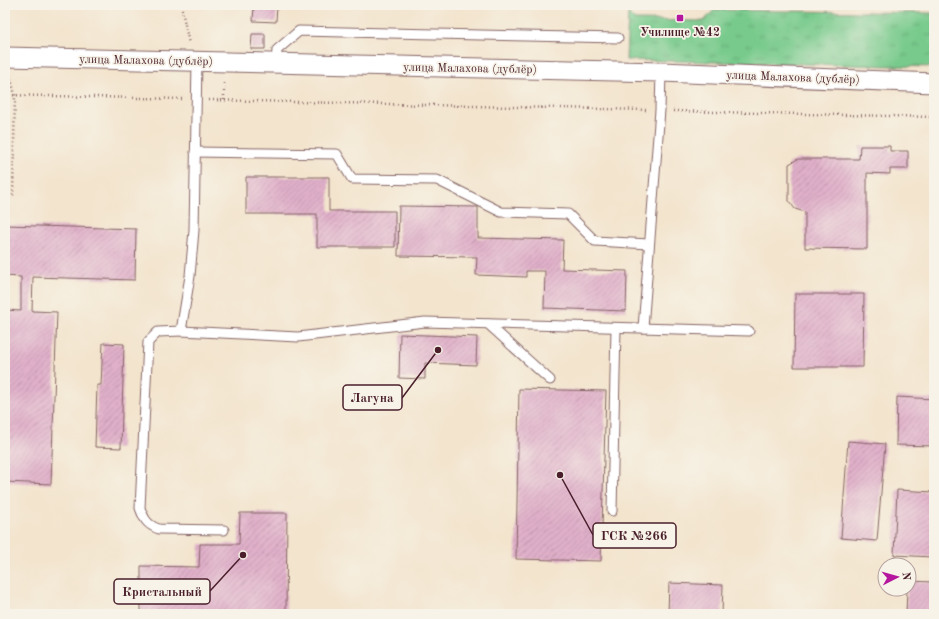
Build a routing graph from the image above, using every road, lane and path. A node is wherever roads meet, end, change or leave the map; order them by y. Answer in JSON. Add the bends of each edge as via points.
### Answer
{"nodes":[{"id":1,"x":181,"y":5,"type":"edge"},
{"id":2,"x":618,"y":38,"type":"dead end"},
{"id":3,"x":195,"y":61,"type":"junction"},
{"id":4,"x":276,"y":63,"type":"junction"},
{"id":5,"x":7,"y":65,"type":"edge"},
{"id":6,"x":661,"y":72,"type":"junction"},
{"id":7,"x":224,"y":75,"type":"dead end"},
{"id":8,"x":934,"y":83,"type":"edge"},
{"id":9,"x":5,"y":95,"type":"edge"},
{"id":10,"x":15,"y":95,"type":"junction"},
{"id":11,"x":197,"y":100,"type":"junction"},
{"id":12,"x":224,"y":100,"type":"junction"},
{"id":13,"x":660,"y":110,"type":"junction"},
{"id":14,"x":934,"y":117,"type":"edge"},
{"id":15,"x":195,"y":152,"type":"junction"},
{"id":16,"x":13,"y":196,"type":"dead end"},
{"id":17,"x":649,"y":244,"type":"junction"},
{"id":18,"x":488,"y":324,"type":"junction"},
{"id":19,"x":616,"y":328,"type":"junction"},
{"id":20,"x":643,"y":328,"type":"junction"},
{"id":21,"x":181,"y":331,"type":"junction"},
{"id":22,"x":749,"y":331,"type":"dead end"},
{"id":23,"x":550,"y":380,"type":"dead end"},
{"id":24,"x":612,"y":511,"type":"dead end"},
{"id":25,"x":224,"y":530,"type":"dead end"}],
"edges":[{"from":1,"to":3,"type":"path"},
{"from":2,"to":4,"type":"lane","via":[[299,31],[277,50]]},
{"from":3,"to":4,"type":"street","name":"улица Малахова (дублёр)"},
{"from":3,"to":5,"type":"street","name":"улица Малахова (дублёр)"},
{"from":3,"to":11,"type":"lane"},
{"from":4,"to":6,"type":"street","name":"улица Малахова (дублёр)"},
{"from":5,"to":10,"type":"path"},
{"from":6,"to":8,"type":"street","name":"улица Малахова (дублёр)"},
{"from":6,"to":13,"type":"lane"},
{"from":7,"to":12,"type":"path"},
{"from":9,"to":10,"type":"path"},
{"from":10,"to":11,"type":"path"},
{"from":10,"to":16,"type":"path"},
{"from":11,"to":12,"type":"path"},
{"from":11,"to":15,"type":"lane"},
{"from":12,"to":13,"type":"path"},
{"from":13,"to":14,"type":"path"},
{"from":13,"to":17,"type":"lane"},
{"from":15,"to":17,"type":"lane","via":[[337,154],[352,178],[437,180],[501,212],[568,214],[595,241]]},
{"from":15,"to":21,"type":"lane","via":[[194,230]]},
{"from":17,"to":20,"type":"lane"},
{"from":18,"to":19,"type":"lane"},
{"from":18,"to":21,"type":"lane","via":[[425,322],[298,337]]},
{"from":18,"to":23,"type":"lane"},
{"from":19,"to":20,"type":"lane"},
{"from":19,"to":24,"type":"lane"},
{"from":20,"to":22,"type":"lane"},
{"from":21,"to":25,"type":"lane","via":[[158,332],[148,342],[140,508],[150,526]]}]}
